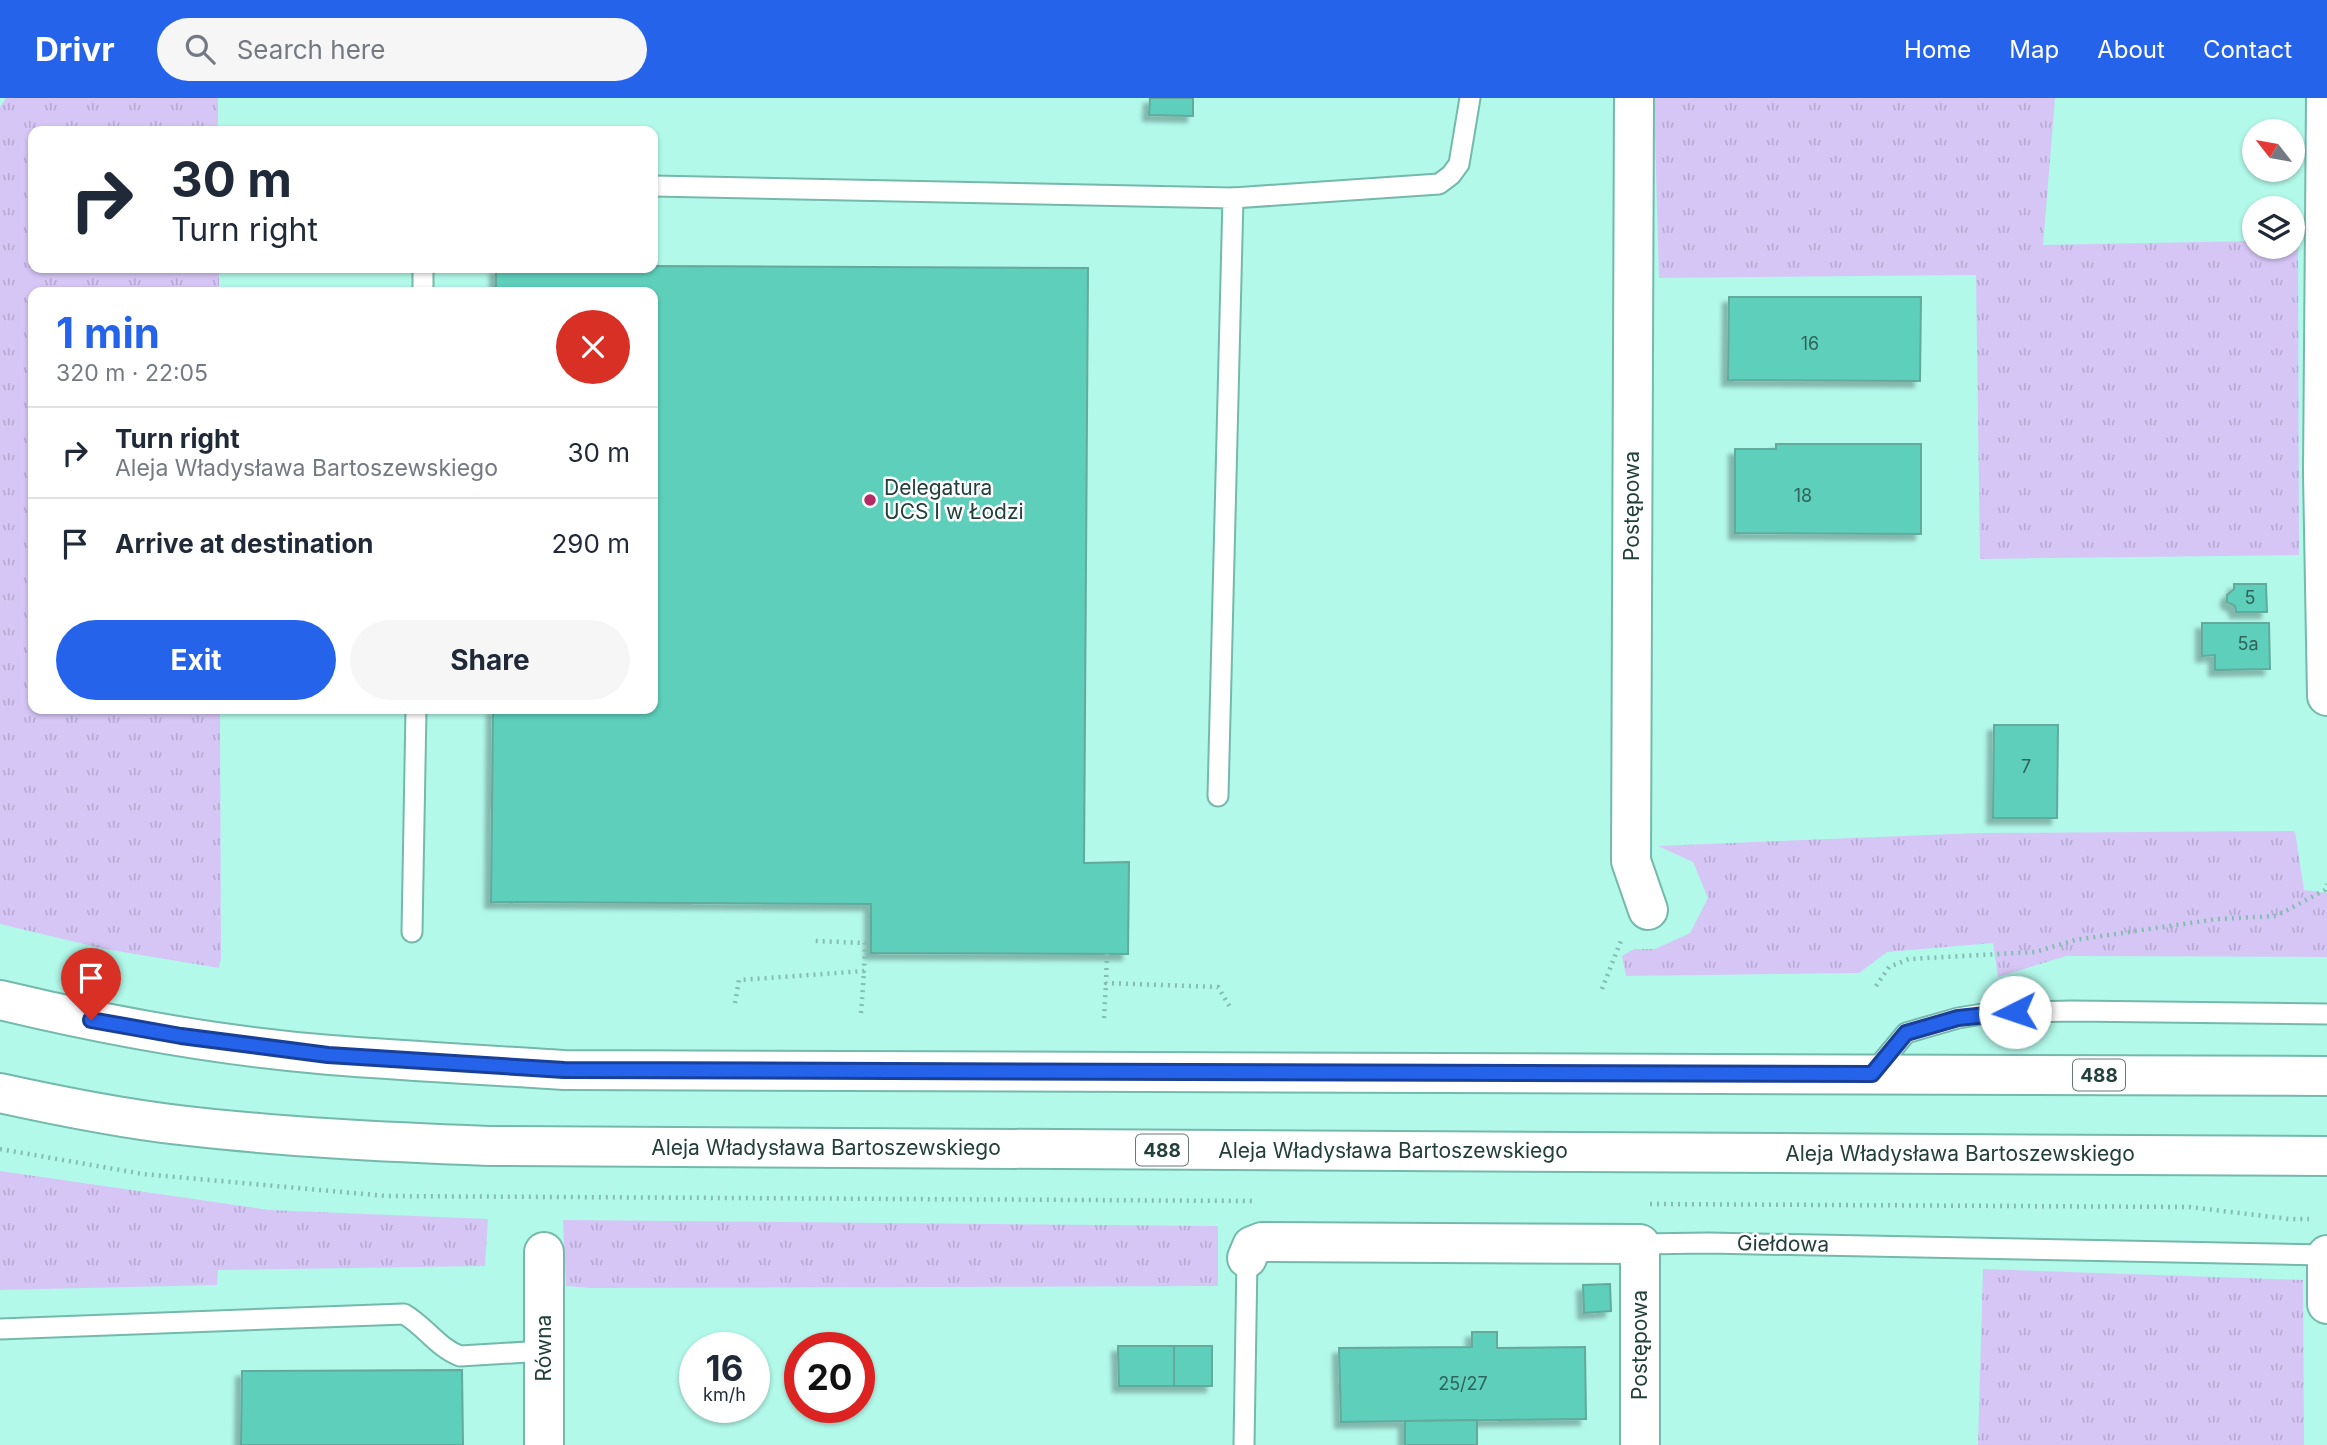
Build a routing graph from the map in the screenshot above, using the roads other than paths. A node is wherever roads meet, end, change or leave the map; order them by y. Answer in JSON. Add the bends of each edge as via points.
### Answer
{"nodes":[{"id":1,"x":1470,"y":98,"type":"edge"},
{"id":2,"x":1634,"y":98,"type":"edge"},
{"id":3,"x":2326,"y":98,"type":"edge"},
{"id":4,"x":658,"y":186,"type":"edge"},
{"id":5,"x":1233,"y":198,"type":"junction"},
{"id":6,"x":2327,"y":696,"type":"edge"},
{"id":7,"x":415,"y":714,"type":"edge"},
{"id":8,"x":1218,"y":796,"type":"dead end"},
{"id":9,"x":1648,"y":910,"type":"dead end"},
{"id":10,"x":412,"y":932,"type":"dead end"},
{"id":11,"x":0,"y":1000,"type":"edge"},
{"id":12,"x":2327,"y":1014,"type":"edge"},
{"id":13,"x":1872,"y":1074,"type":"junction"},
{"id":14,"x":2327,"y":1076,"type":"edge"},
{"id":15,"x":0,"y":1093,"type":"edge"},
{"id":16,"x":2327,"y":1156,"type":"edge"},
{"id":17,"x":2323,"y":1243,"type":"edge"},
{"id":18,"x":1640,"y":1244,"type":"junction"},
{"id":19,"x":544,"y":1252,"type":"dead end"},
{"id":20,"x":1247,"y":1258,"type":"joint"},
{"id":21,"x":2327,"y":1304,"type":"edge"},
{"id":22,"x":0,"y":1329,"type":"edge"},
{"id":23,"x":544,"y":1352,"type":"junction"},
{"id":24,"x":544,"y":1445,"type":"edge"},
{"id":25,"x":1244,"y":1445,"type":"edge"},
{"id":26,"x":1640,"y":1445,"type":"edge"}],
"edges":[{"from":1,"to":5,"type":"lane","via":[[1458,164],[1439,184]]},
{"from":2,"to":9,"type":"main road","name":"Postępowa","via":[[1631,860]]},
{"from":3,"to":6,"type":"main road","via":[[2323,474]]},
{"from":4,"to":5,"type":"lane"},
{"from":5,"to":8,"type":"lane"},
{"from":7,"to":10,"type":"lane"},
{"from":11,"to":13,"type":"main road","number":"488","via":[[147,1030],[328,1055],[564,1070]]},
{"from":12,"to":13,"type":"lane","via":[[1989,1013],[1906,1033]]},
{"from":13,"to":14,"type":"main road","number":"488"},
{"from":15,"to":16,"type":"main road","name":"Aleja Władysława Bartoszewskiego","number":"488","via":[[176,1125],[355,1141],[489,1146]]},
{"from":17,"to":18,"type":"lane","name":"Giełdowa"},
{"from":17,"to":21,"type":"main road"},
{"from":18,"to":20,"type":"main road","name":"Giełdowa","via":[[1262,1242],[1252,1246]]},
{"from":18,"to":26,"type":"main road","name":"Postępowa"},
{"from":19,"to":23,"type":"main road","name":"Równa"},
{"from":20,"to":25,"type":"lane"},
{"from":22,"to":23,"type":"lane","via":[[404,1314],[460,1356]]},
{"from":23,"to":24,"type":"main road","name":"Równa"}]}
